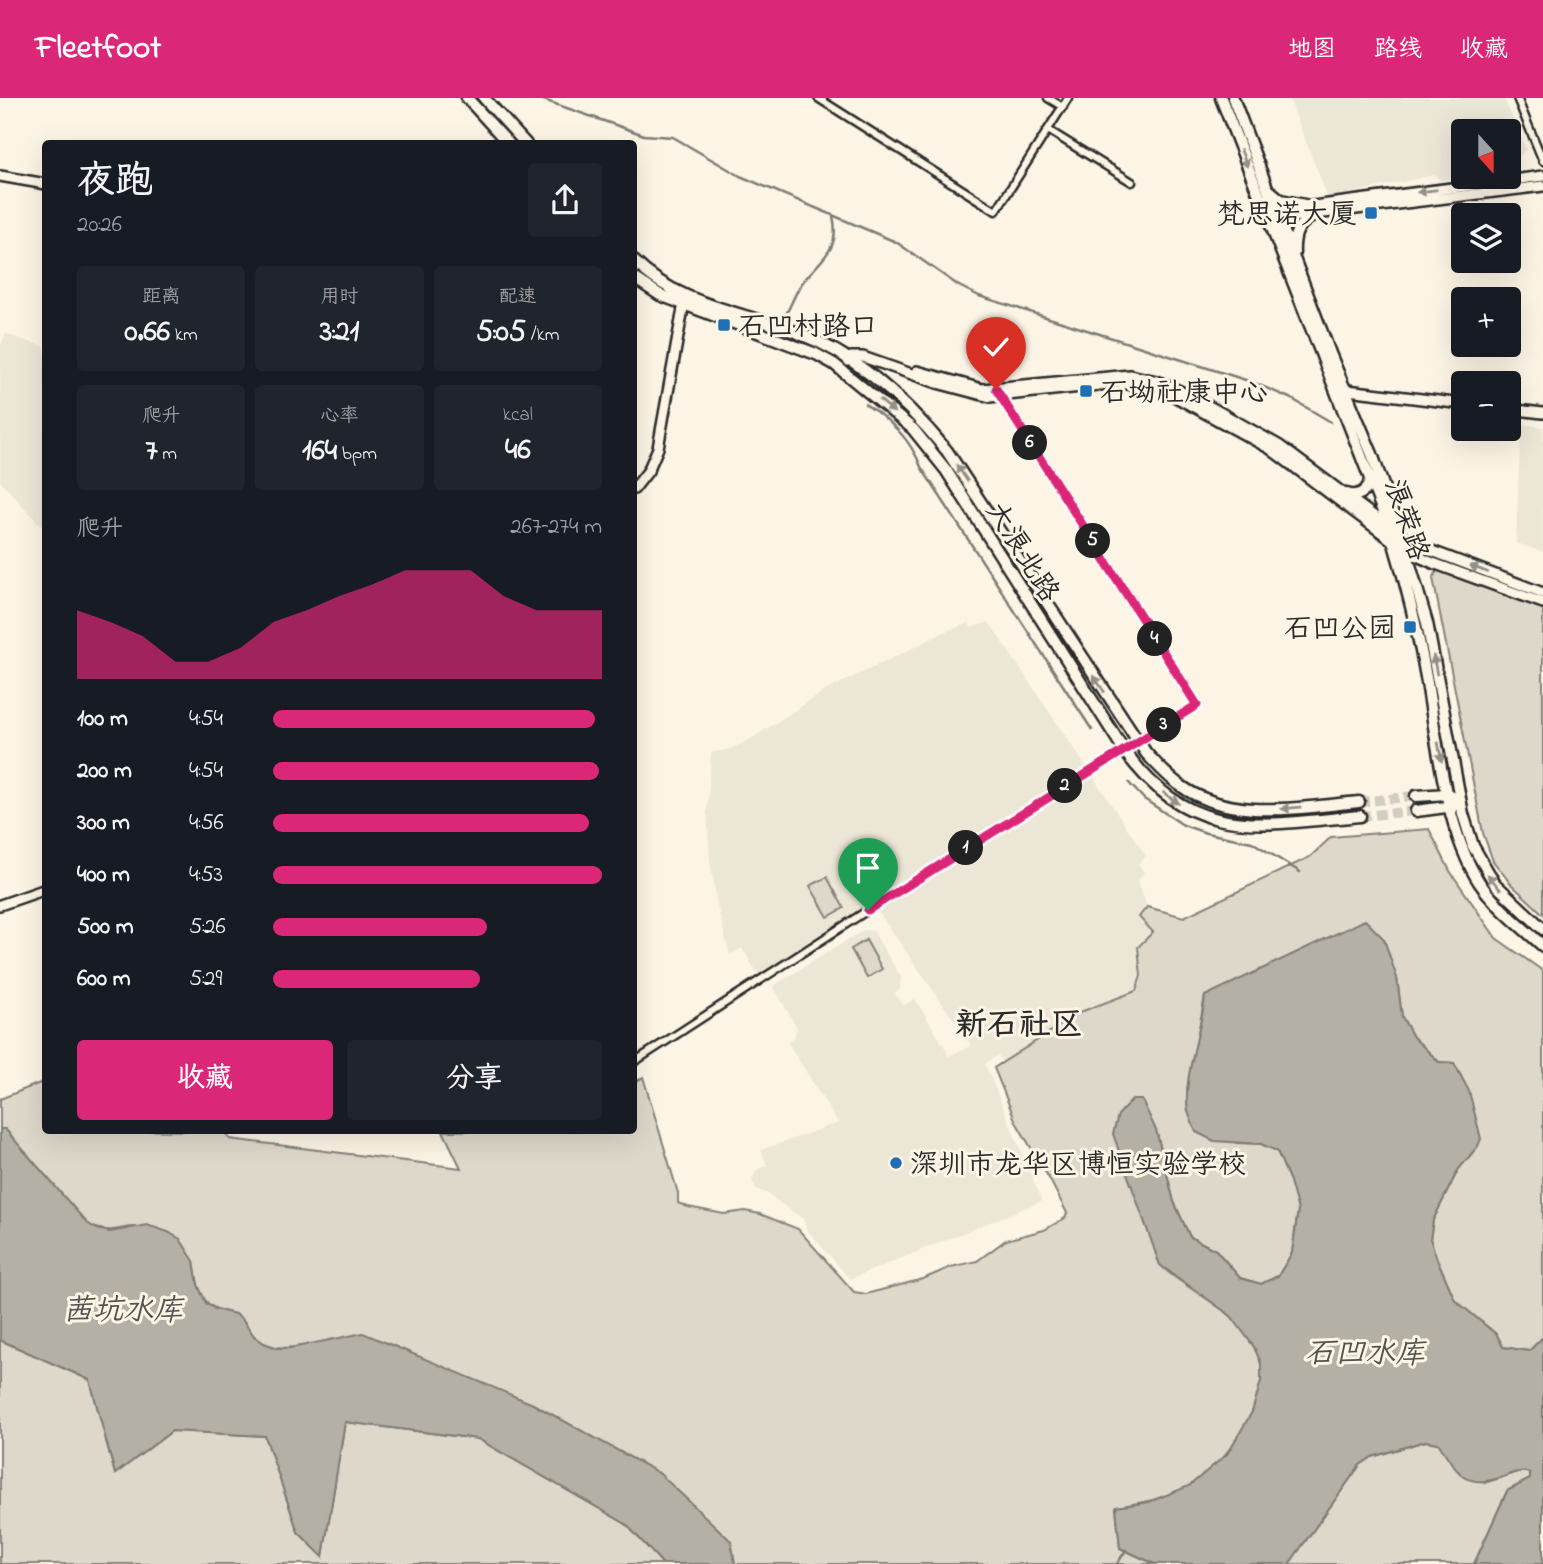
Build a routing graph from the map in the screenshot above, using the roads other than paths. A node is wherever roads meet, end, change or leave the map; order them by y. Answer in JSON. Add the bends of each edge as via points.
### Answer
{"nodes":[{"id":1,"x":467,"y":98,"type":"edge"},
{"id":2,"x":484,"y":98,"type":"edge"},
{"id":3,"x":818,"y":98,"type":"edge"},
{"id":4,"x":1048,"y":98,"type":"edge"},
{"id":5,"x":1068,"y":98,"type":"edge"},
{"id":6,"x":1221,"y":98,"type":"edge"},
{"id":7,"x":1233,"y":98,"type":"edge"},
{"id":8,"x":1517,"y":98,"type":"edge"},
{"id":9,"x":1063,"y":107,"type":"junction"},
{"id":10,"x":1048,"y":130,"type":"junction"},
{"id":11,"x":505,"y":140,"type":"edge"},
{"id":12,"x":522,"y":140,"type":"edge"},
{"id":13,"x":1543,"y":161,"type":"edge"},
{"id":14,"x":0,"y":176,"type":"edge"},
{"id":15,"x":1543,"y":176,"type":"edge"},
{"id":16,"x":1132,"y":182,"type":"dead end"},
{"id":17,"x":42,"y":183,"type":"edge"},
{"id":18,"x":1543,"y":186,"type":"edge"},
{"id":19,"x":1266,"y":187,"type":"junction"},
{"id":20,"x":1312,"y":211,"type":"junction"},
{"id":21,"x":1273,"y":216,"type":"junction"},
{"id":22,"x":1294,"y":261,"type":"junction"},
{"id":23,"x":637,"y":264,"type":"edge"},
{"id":24,"x":637,"y":280,"type":"edge"},
{"id":25,"x":686,"y":299,"type":"junction"},
{"id":26,"x":848,"y":361,"type":"junction"},
{"id":27,"x":1339,"y":389,"type":"junction"},
{"id":28,"x":998,"y":393,"type":"junction"},
{"id":29,"x":1451,"y":403,"type":"edge"},
{"id":30,"x":1521,"y":410,"type":"edge"},
{"id":31,"x":1543,"y":413,"type":"edge"},
{"id":32,"x":1370,"y":478,"type":"junction"},
{"id":33,"x":637,"y":485,"type":"edge"},
{"id":34,"x":1347,"y":494,"type":"junction"},
{"id":35,"x":1389,"y":527,"type":"junction"},
{"id":36,"x":1397,"y":540,"type":"junction"},
{"id":37,"x":1406,"y":551,"type":"junction"},
{"id":38,"x":1543,"y":593,"type":"edge"},
{"id":39,"x":1543,"y":603,"type":"edge"},
{"id":40,"x":1137,"y":741,"type":"junction"},
{"id":41,"x":1124,"y":750,"type":"junction"},
{"id":42,"x":1448,"y":794,"type":"junction"},
{"id":43,"x":1416,"y":796,"type":"tunnel mouth"},
{"id":44,"x":1359,"y":802,"type":"tunnel mouth"},
{"id":45,"x":1461,"y":802,"type":"junction"},
{"id":46,"x":1450,"y":808,"type":"junction"},
{"id":47,"x":1416,"y":811,"type":"tunnel mouth"},
{"id":48,"x":1360,"y":816,"type":"tunnel mouth"},
{"id":49,"x":42,"y":890,"type":"edge"},
{"id":50,"x":0,"y":905,"type":"edge"},
{"id":51,"x":1543,"y":929,"type":"edge"},
{"id":52,"x":1543,"y":946,"type":"edge"},
{"id":53,"x":637,"y":1060,"type":"edge"}],
"edges":[{"from":1,"to":11,"type":"main road"},
{"from":2,"to":12,"type":"main road"},
{"from":3,"to":10,"type":"street","via":[[996,211]]},
{"from":4,"to":9,"type":"street"},
{"from":5,"to":9,"type":"street"},
{"from":6,"to":21,"type":"main road","name":"浪荣路","one_way":true},
{"from":7,"to":19,"type":"main road","name":"浪荣路"},
{"from":8,"to":13,"type":"street"},
{"from":9,"to":10,"type":"street"},
{"from":10,"to":16,"type":"street"},
{"from":14,"to":17,"type":"main road"},
{"from":15,"to":20,"type":"main road","one_way":true},
{"from":18,"to":20,"type":"main road"},
{"from":19,"to":20,"type":"main road","via":[[1280,200]]},
{"from":19,"to":21,"type":"main road","name":"浪荣路"},
{"from":20,"to":21,"type":"main road"},
{"from":20,"to":22,"type":"main road","via":[[1295,234]]},
{"from":21,"to":22,"type":"main road","name":"浪荣路"},
{"from":21,"to":27,"type":"main road","name":"浪荣路"},
{"from":22,"to":27,"type":"main road","name":"浪荣路"},
{"from":23,"to":25,"type":"main road","name":"大浪北路"},
{"from":24,"to":25,"type":"main road","name":"大浪北路","via":[[660,295]]},
{"from":25,"to":26,"type":"main road","name":"大浪北路","via":[[797,332]]},
{"from":25,"to":33,"type":"main road","via":[[658,448]]},
{"from":25,"to":41,"type":"main road","name":"大浪北路","one_way":true,"via":[[825,359],[913,429],[946,470]]},
{"from":26,"to":28,"type":"main road","via":[[857,356],[966,392],[990,397]]},
{"from":40,"to":26,"type":"main road","name":"大浪北路","one_way":true,"via":[[947,451],[904,402]]},
{"from":27,"to":29,"type":"main road"},
{"from":27,"to":32,"type":"main road","name":"浪荣路","via":[[1345,417]]},
{"from":27,"to":36,"type":"main road","name":"浪荣路","via":[[1372,454]]},
{"from":28,"to":34,"type":"main road","via":[[1120,376],[1157,381],[1262,434]]},
{"from":28,"to":36,"type":"main road","via":[[1118,383],[1162,391],[1269,447]]},
{"from":28,"to":40,"type":"street","via":[[1197,705]]},
{"from":30,"to":31,"type":"main road"},
{"from":32,"to":34,"type":"main road","via":[[1364,492]]},
{"from":32,"to":35,"type":"main road","name":"浪荣路"},
{"from":34,"to":35,"type":"main road"},
{"from":35,"to":36,"type":"main road","name":"浪荣路"},
{"from":36,"to":37,"type":"main road","name":"浪荣路"},
{"from":38,"to":36,"type":"main road","one_way":true},
{"from":36,"to":42,"type":"main road","name":"浪荣路","one_way":true},
{"from":37,"to":39,"type":"main road"},
{"from":45,"to":37,"type":"main road","name":"浪荣路","one_way":true,"via":[[1427,623]]},
{"from":40,"to":41,"type":"street"},
{"from":44,"to":40,"type":"main road","name":"大浪北路","one_way":true,"via":[[1279,809],[1242,808],[1208,800],[1162,771]]},
{"from":41,"to":48,"type":"main road","name":"大浪北路","one_way":true,"via":[[1156,788],[1181,806],[1213,819],[1246,824]]},
{"from":41,"to":53,"type":"street"},
{"from":42,"to":43,"type":"main road"},
{"from":42,"to":45,"type":"main road"},
{"from":42,"to":46,"type":"main road","name":"浪荣路"},
{"from":45,"to":46,"type":"main road"},
{"from":51,"to":45,"type":"main road","name":"浪荣路","one_way":true,"via":[[1488,875],[1473,846]]},
{"from":46,"to":47,"type":"main road"},
{"from":46,"to":52,"type":"main road","name":"浪荣路","via":[[1461,846],[1479,882],[1497,905]]},
{"from":49,"to":50,"type":"main road"}]}
